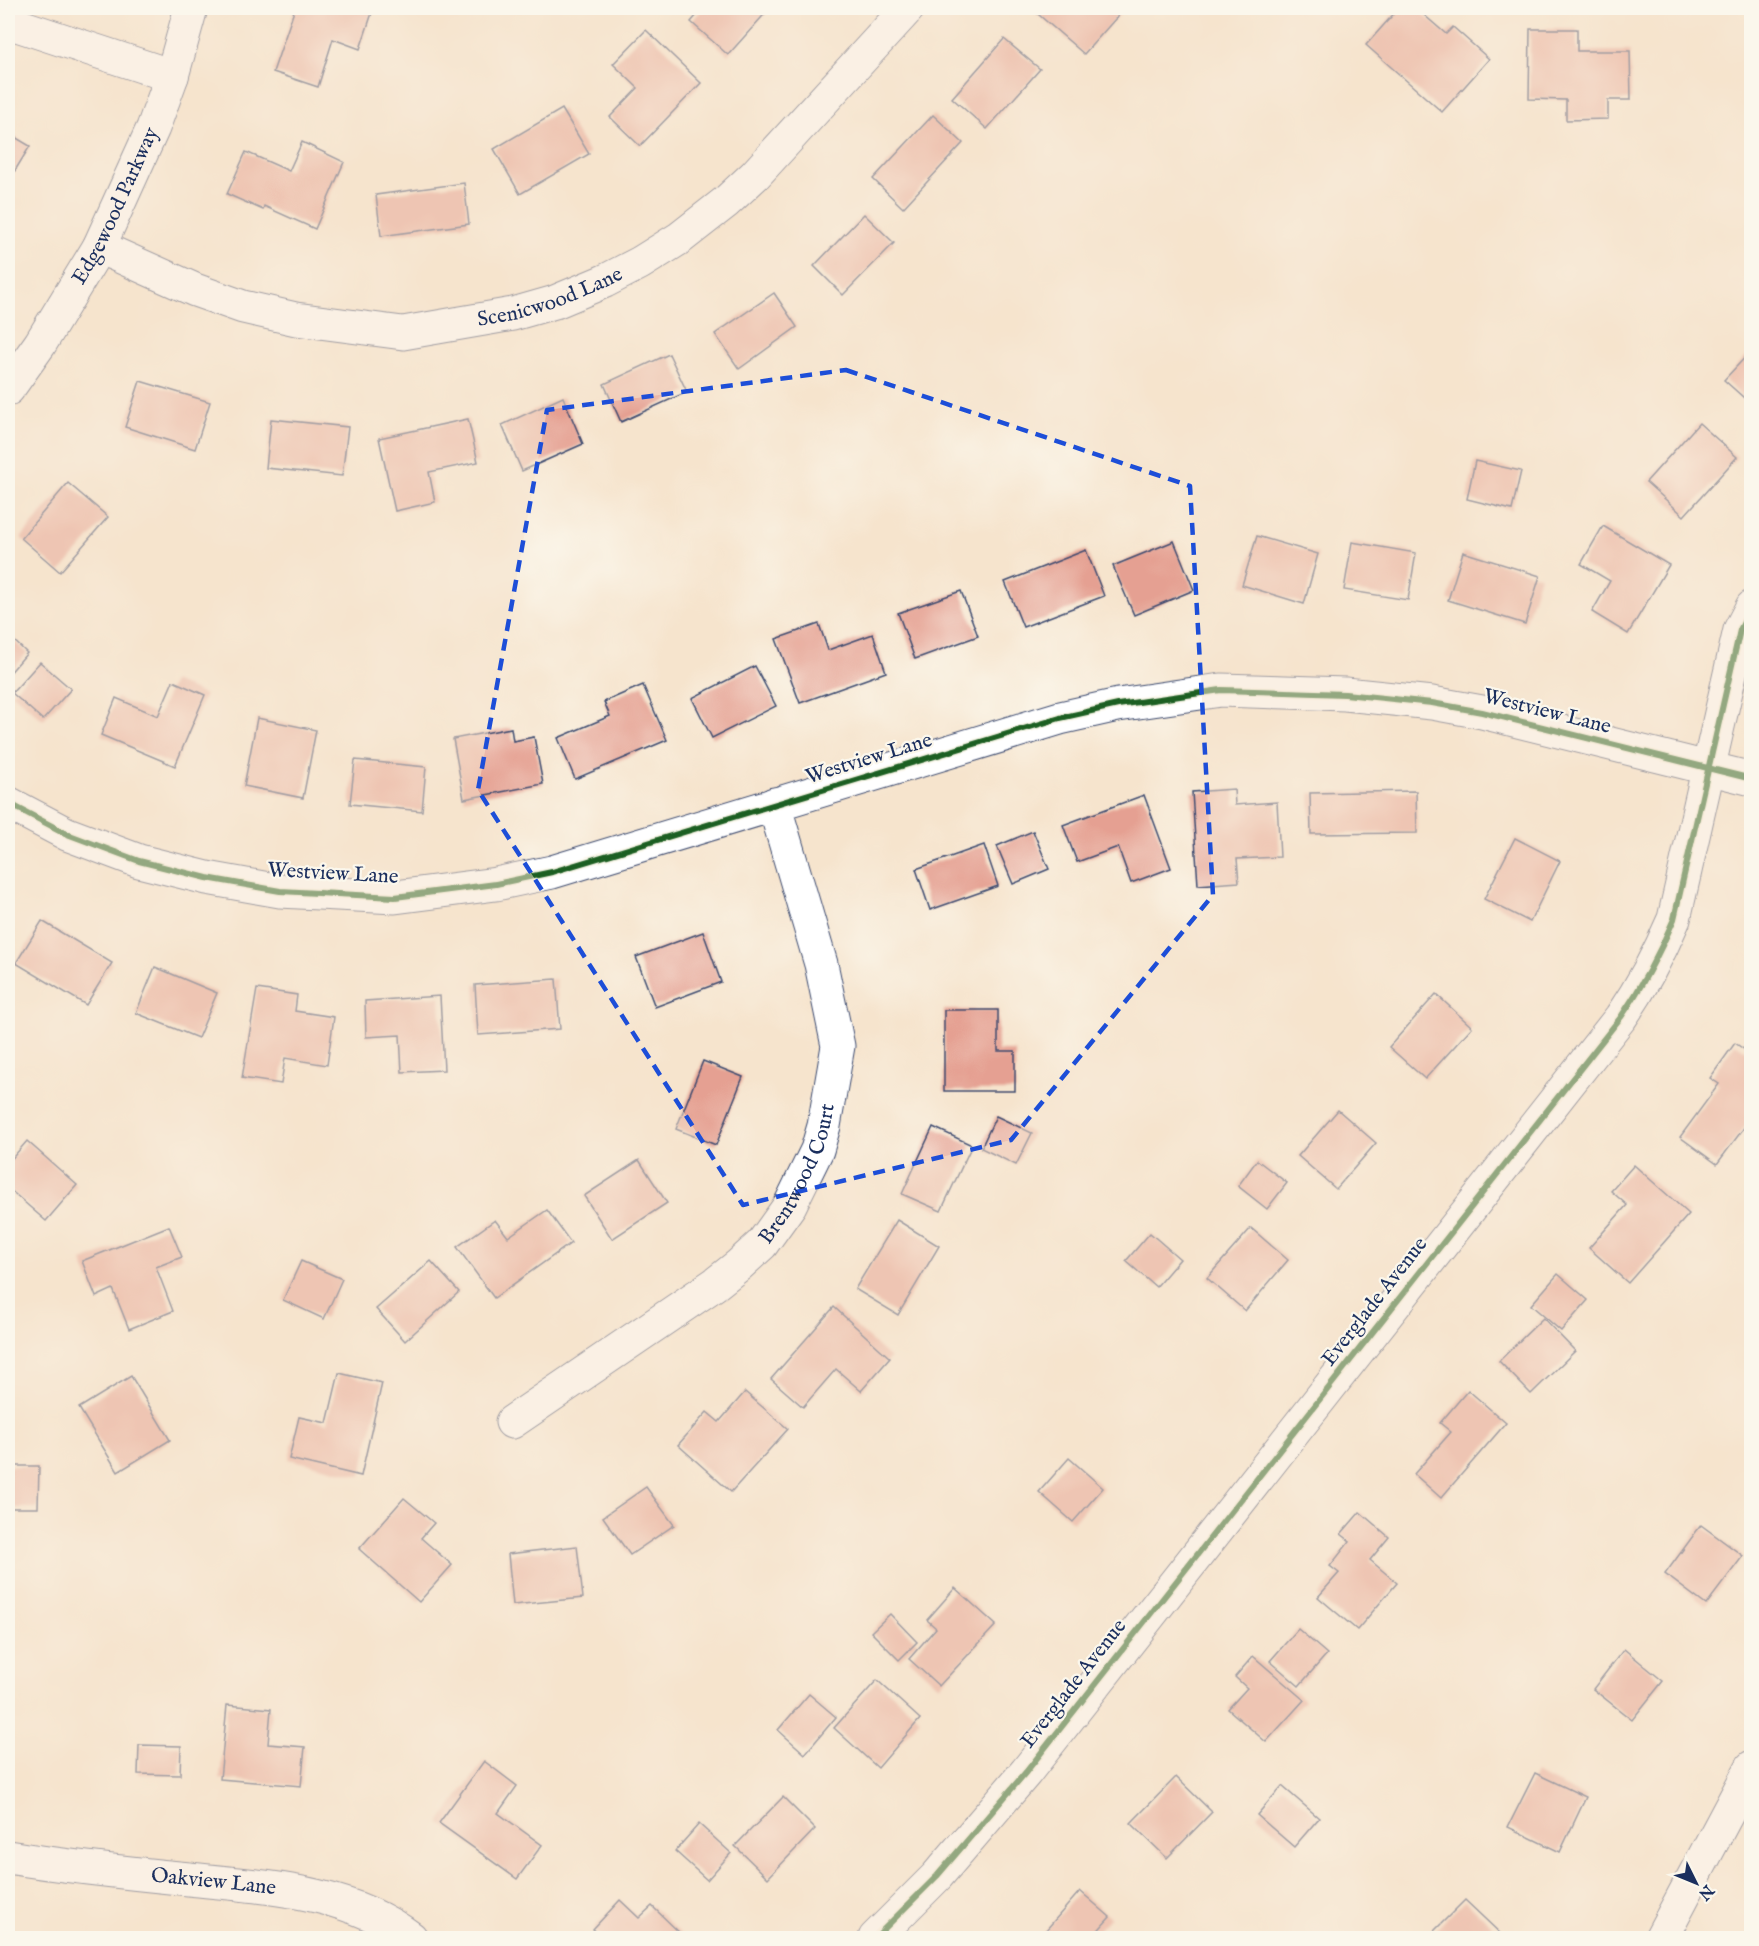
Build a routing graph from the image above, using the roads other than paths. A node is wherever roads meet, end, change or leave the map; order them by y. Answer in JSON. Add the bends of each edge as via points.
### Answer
{"nodes":[{"id":1,"x":191,"y":8,"type":"edge"},
{"id":2,"x":909,"y":8,"type":"edge"},
{"id":3,"x":8,"y":22,"type":"edge"},
{"id":4,"x":172,"y":76,"type":"junction"},
{"id":5,"x":99,"y":248,"type":"junction"},
{"id":6,"x":8,"y":389,"type":"edge"},
{"id":7,"x":1752,"y":607,"type":"edge"},
{"id":8,"x":1708,"y":769,"type":"junction"},
{"id":9,"x":1752,"y":779,"type":"edge"},
{"id":10,"x":8,"y":803,"type":"edge"},
{"id":11,"x":774,"y":804,"type":"junction"},
{"id":12,"x":512,"y":1422,"type":"dead end"},
{"id":13,"x":1752,"y":1767,"type":"edge"},
{"id":14,"x":8,"y":1857,"type":"edge"},
{"id":15,"x":411,"y":1938,"type":"edge"},
{"id":16,"x":875,"y":1938,"type":"edge"},
{"id":17,"x":1661,"y":1938,"type":"edge"}],
"edges":[{"from":1,"to":4,"type":"street","name":"Edgewood Parkway"},
{"from":2,"to":5,"type":"street","name":"Scenicwood Lane","via":[[726,202],[680,238],[640,262],[555,302],[513,314],[403,333],[296,319],[243,307],[195,291]]},
{"from":3,"to":4,"type":"street"},
{"from":4,"to":5,"type":"street","name":"Edgewood Parkway","via":[[149,138]]},
{"from":5,"to":6,"type":"street","name":"Edgewood Parkway"},
{"from":7,"to":8,"type":"street","name":"Everglade Avenue","via":[[1740,630]]},
{"from":8,"to":9,"type":"street","name":"Westview Lane"},
{"from":8,"to":11,"type":"street","name":"Westview Lane","via":[[1482,712],[1345,694],[1221,690],[1060,718]]},
{"from":8,"to":16,"type":"street","name":"Everglade Avenue","via":[[1674,918],[1641,988],[1621,1017],[1026,1772],[936,1876]]},
{"from":10,"to":11,"type":"street","name":"Westview Lane","via":[[77,838],[139,861],[207,878],[280,891],[394,897],[496,884],[552,872]]},
{"from":11,"to":12,"type":"street","name":"Brentwood Court","via":[[821,964],[838,1046],[817,1150],[790,1205],[762,1244],[739,1265]]},
{"from":13,"to":17,"type":"street"},
{"from":14,"to":15,"type":"street","name":"Oakview Lane","via":[[280,1888],[371,1913]]}]}
